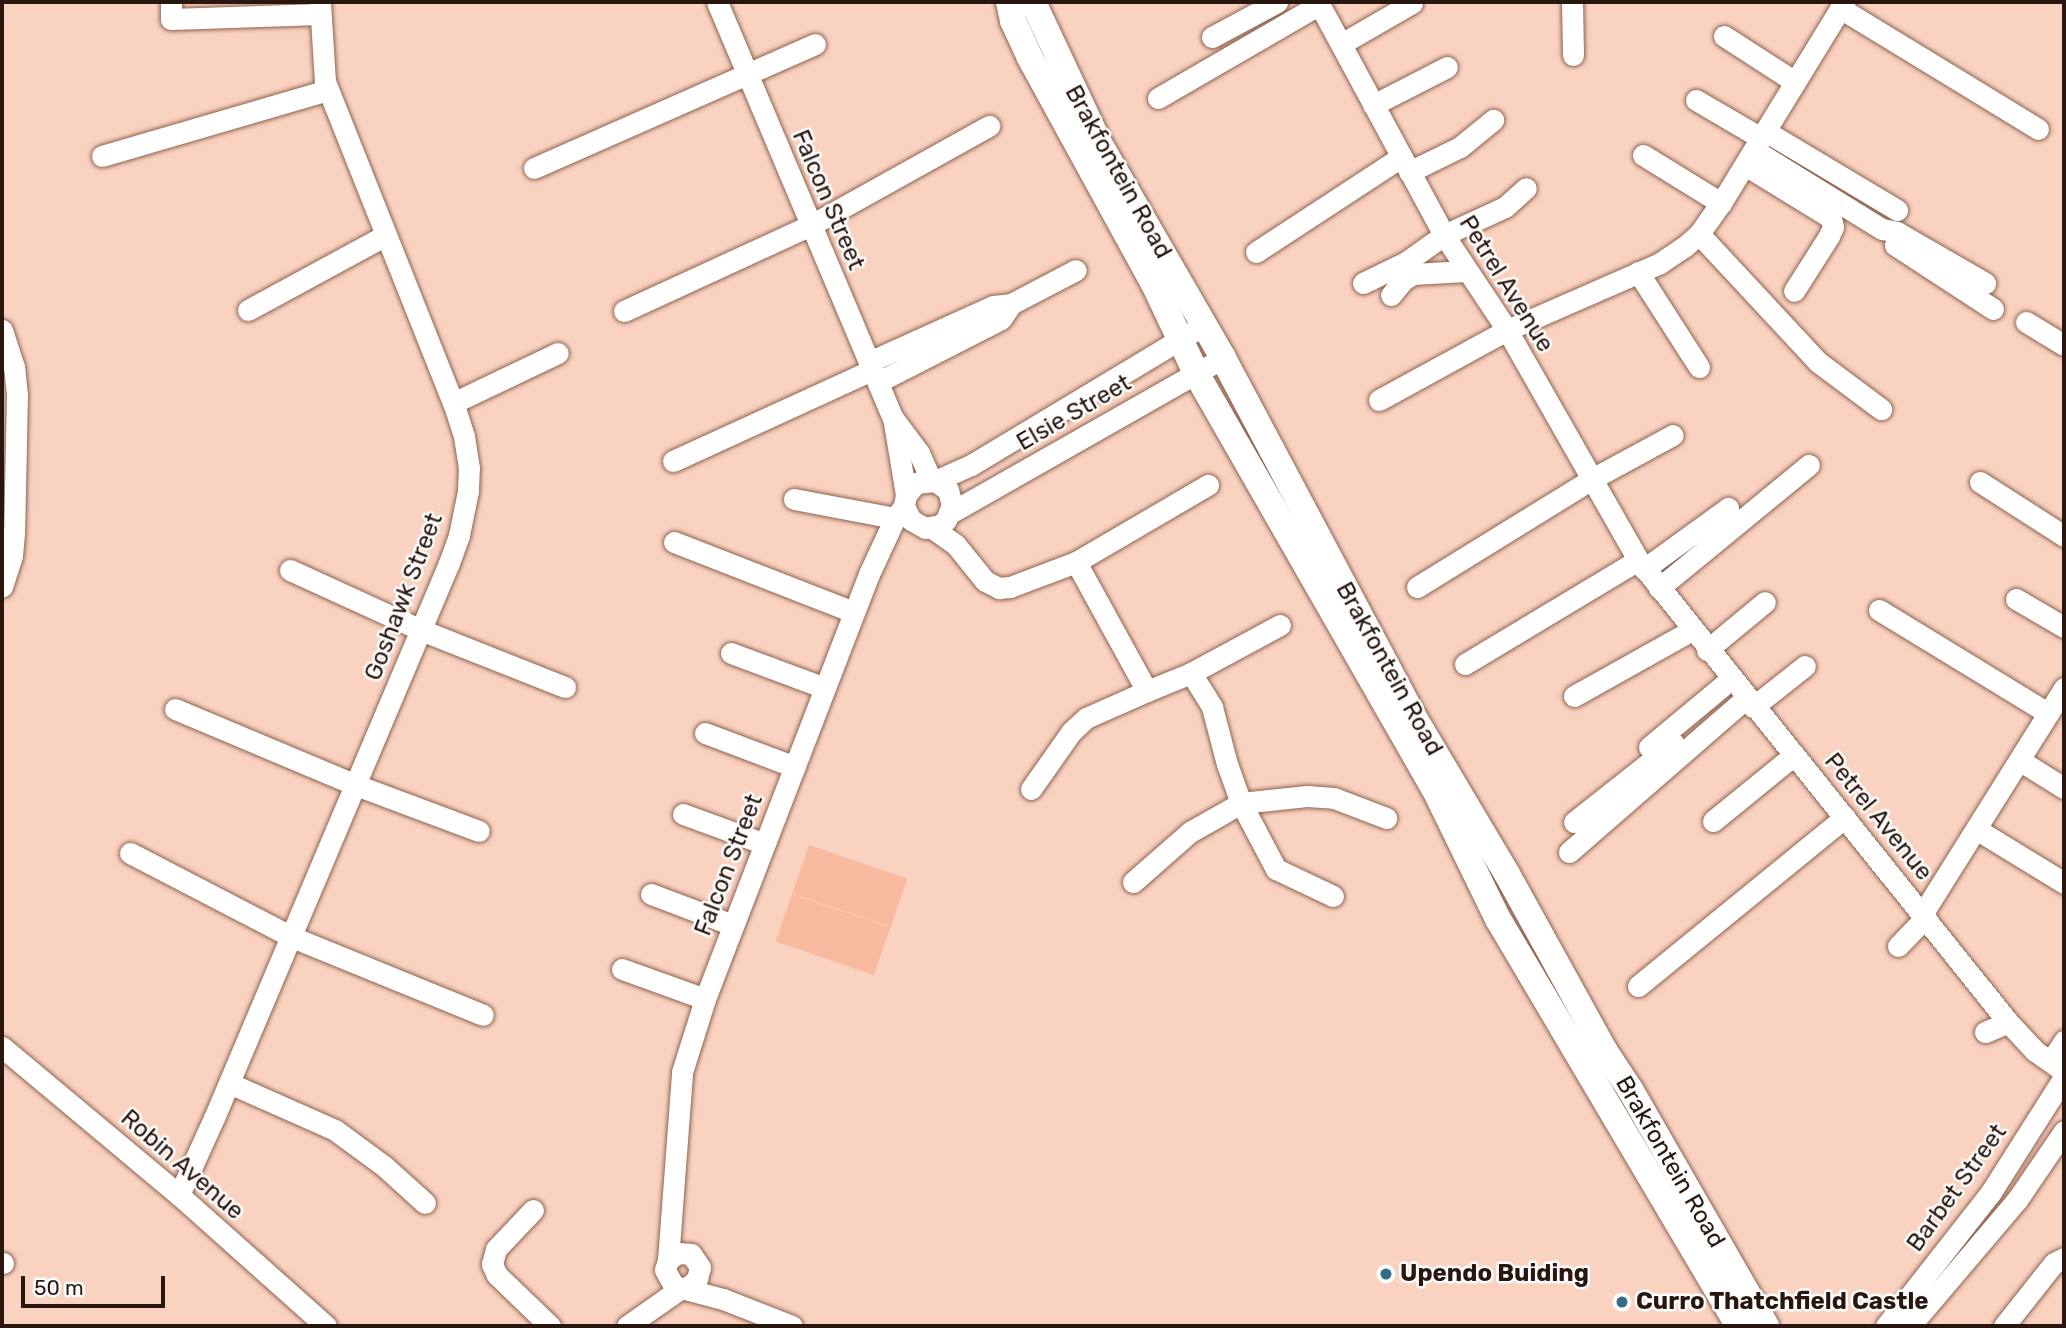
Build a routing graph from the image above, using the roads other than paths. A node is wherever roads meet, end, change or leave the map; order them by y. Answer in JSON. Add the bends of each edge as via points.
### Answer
{"nodes":[{"id":1,"x":171,"y":2,"type":"edge"},
{"id":2,"x":718,"y":2,"type":"edge"},
{"id":3,"x":1009,"y":2,"type":"edge"},
{"id":4,"x":1033,"y":2,"type":"edge"},
{"id":5,"x":1277,"y":2,"type":"edge"},
{"id":6,"x":1313,"y":2,"type":"edge"},
{"id":7,"x":1573,"y":2,"type":"edge"},
{"id":8,"x":1412,"y":3,"type":"edge"},
{"id":9,"x":1842,"y":5,"type":"edge"},
{"id":10,"x":320,"y":8,"type":"edge"},
{"id":11,"x":1724,"y":36,"type":"dead end"},
{"id":12,"x":1212,"y":37,"type":"dead end"},
{"id":13,"x":815,"y":44,"type":"dead end"},
{"id":14,"x":1341,"y":44,"type":"junction"},
{"id":15,"x":1573,"y":55,"type":"dead end"},
{"id":16,"x":1447,"y":67,"type":"dead end"},
{"id":17,"x":1183,"y":71,"type":"dead end"},
{"id":18,"x":745,"y":73,"type":"junction"},
{"id":19,"x":1795,"y":82,"type":"junction"},
{"id":20,"x":328,"y":90,"type":"junction"},
{"id":21,"x":1158,"y":98,"type":"dead end"},
{"id":22,"x":1696,"y":100,"type":"dead end"},
{"id":23,"x":1373,"y":104,"type":"junction"},
{"id":24,"x":1493,"y":120,"type":"dead end"},
{"id":25,"x":989,"y":126,"type":"dead end"},
{"id":26,"x":2038,"y":129,"type":"dead end"},
{"id":27,"x":1756,"y":146,"type":"junction"},
{"id":28,"x":1643,"y":155,"type":"dead end"},
{"id":29,"x":102,"y":156,"type":"dead end"},
{"id":30,"x":1405,"y":165,"type":"junction"},
{"id":31,"x":534,"y":167,"type":"dead end"},
{"id":32,"x":1526,"y":187,"type":"dead end"},
{"id":33,"x":1721,"y":203,"type":"junction"},
{"id":34,"x":1897,"y":210,"type":"dead end"},
{"id":35,"x":811,"y":225,"type":"junction"},
{"id":36,"x":1882,"y":229,"type":"junction"},
{"id":37,"x":1699,"y":234,"type":"junction"},
{"id":38,"x":386,"y":235,"type":"junction"},
{"id":39,"x":1444,"y":235,"type":"junction"},
{"id":40,"x":1255,"y":252,"type":"dead end"},
{"id":41,"x":1076,"y":270,"type":"dead end"},
{"id":42,"x":1466,"y":271,"type":"junction"},
{"id":43,"x":1638,"y":272,"type":"junction"},
{"id":44,"x":1363,"y":282,"type":"dead end"},
{"id":45,"x":1986,"y":283,"type":"dead end"},
{"id":46,"x":1794,"y":291,"type":"dead end"},
{"id":47,"x":1391,"y":295,"type":"dead end"},
{"id":48,"x":1993,"y":309,"type":"dead end"},
{"id":49,"x":248,"y":310,"type":"dead end"},
{"id":50,"x":624,"y":311,"type":"dead end"},
{"id":51,"x":2026,"y":322,"type":"dead end"},
{"id":52,"x":1204,"y":325,"type":"junction"},
{"id":53,"x":1507,"y":330,"type":"junction"},
{"id":54,"x":3,"y":335,"type":"edge"},
{"id":55,"x":1179,"y":340,"type":"junction"},
{"id":56,"x":2064,"y":345,"type":"edge"},
{"id":57,"x":558,"y":353,"type":"dead end"},
{"id":58,"x":1223,"y":358,"type":"junction"},
{"id":59,"x":1699,"y":367,"type":"dead end"},
{"id":60,"x":873,"y":371,"type":"junction"},
{"id":61,"x":1196,"y":373,"type":"junction"},
{"id":62,"x":1379,"y":400,"type":"dead end"},
{"id":63,"x":453,"y":403,"type":"junction"},
{"id":64,"x":1881,"y":409,"type":"dead end"},
{"id":65,"x":893,"y":418,"type":"junction"},
{"id":66,"x":1673,"y":435,"type":"dead end"},
{"id":67,"x":673,"y":461,"type":"dead end"},
{"id":68,"x":1809,"y":465,"type":"dead end"},
{"id":69,"x":1590,"y":480,"type":"junction"},
{"id":70,"x":933,"y":481,"type":"junction"},
{"id":71,"x":1980,"y":482,"type":"dead end"},
{"id":72,"x":1208,"y":485,"type":"dead end"},
{"id":73,"x":8,"y":494,"type":"edge"},
{"id":74,"x":794,"y":499,"type":"dead end"},
{"id":75,"x":902,"y":506,"type":"junction"},
{"id":76,"x":1727,"y":508,"type":"dead end"},
{"id":77,"x":938,"y":522,"type":"junction"},
{"id":78,"x":2064,"y":536,"type":"edge"},
{"id":79,"x":674,"y":542,"type":"dead end"},
{"id":80,"x":884,"y":544,"type":"junction"},
{"id":81,"x":1076,"y":562,"type":"junction"},
{"id":82,"x":697,"y":563,"type":"dead end"},
{"id":83,"x":1641,"y":565,"type":"junction"},
{"id":84,"x":290,"y":570,"type":"dead end"},
{"id":85,"x":2,"y":586,"type":"edge"},
{"id":86,"x":1417,"y":587,"type":"dead end"},
{"id":87,"x":1659,"y":588,"type":"junction"},
{"id":88,"x":2016,"y":598,"type":"dead end"},
{"id":89,"x":1765,"y":602,"type":"dead end"},
{"id":90,"x":1879,"y":611,"type":"dead end"},
{"id":91,"x":852,"y":617,"type":"junction"},
{"id":92,"x":1280,"y":625,"type":"dead end"},
{"id":93,"x":2064,"y":627,"type":"edge"},
{"id":94,"x":421,"y":630,"type":"junction"},
{"id":95,"x":1692,"y":630,"type":"junction"},
{"id":96,"x":1707,"y":650,"type":"junction"},
{"id":97,"x":731,"y":653,"type":"dead end"},
{"id":98,"x":1465,"y":664,"type":"dead end"},
{"id":99,"x":1805,"y":666,"type":"dead end"},
{"id":100,"x":1191,"y":673,"type":"junction"},
{"id":101,"x":565,"y":687,"type":"dead end"},
{"id":102,"x":825,"y":688,"type":"junction"},
{"id":103,"x":2064,"y":688,"type":"edge"},
{"id":104,"x":1147,"y":691,"type":"junction"},
{"id":105,"x":1742,"y":694,"type":"junction"},
{"id":106,"x":1574,"y":696,"type":"dead end"},
{"id":107,"x":175,"y":709,"type":"dead end"},
{"id":108,"x":2048,"y":713,"type":"junction"},
{"id":109,"x":705,"y":733,"type":"dead end"},
{"id":110,"x":1640,"y":755,"type":"dead end"},
{"id":111,"x":1794,"y":755,"type":"junction"},
{"id":112,"x":2019,"y":760,"type":"junction"},
{"id":113,"x":795,"y":767,"type":"junction"},
{"id":114,"x":356,"y":785,"type":"junction"},
{"id":115,"x":2064,"y":788,"type":"edge"},
{"id":116,"x":1031,"y":789,"type":"dead end"},
{"id":117,"x":1241,"y":803,"type":"junction"},
{"id":118,"x":683,"y":814,"type":"dead end"},
{"id":119,"x":1845,"y":817,"type":"junction"},
{"id":120,"x":1387,"y":818,"type":"dead end"},
{"id":121,"x":1713,"y":821,"type":"dead end"},
{"id":122,"x":1574,"y":822,"type":"dead end"},
{"id":123,"x":1976,"y":829,"type":"junction"},
{"id":124,"x":479,"y":831,"type":"dead end"},
{"id":125,"x":765,"y":844,"type":"junction"},
{"id":126,"x":1569,"y":852,"type":"dead end"},
{"id":127,"x":130,"y":853,"type":"dead end"},
{"id":128,"x":1133,"y":882,"type":"dead end"},
{"id":129,"x":2064,"y":883,"type":"edge"},
{"id":130,"x":651,"y":894,"type":"dead end"},
{"id":131,"x":1333,"y":896,"type":"dead end"},
{"id":132,"x":1924,"y":915,"type":"junction"},
{"id":133,"x":733,"y":925,"type":"junction"},
{"id":134,"x":292,"y":937,"type":"junction"},
{"id":135,"x":1898,"y":946,"type":"dead end"},
{"id":136,"x":622,"y":969,"type":"dead end"},
{"id":137,"x":1638,"y":986,"type":"dead end"},
{"id":138,"x":705,"y":999,"type":"junction"},
{"id":139,"x":483,"y":1016,"type":"dead end"},
{"id":140,"x":2008,"y":1022,"type":"junction"},
{"id":141,"x":1985,"y":1032,"type":"dead end"},
{"id":142,"x":2064,"y":1041,"type":"edge"},
{"id":143,"x":2,"y":1047,"type":"edge"},
{"id":144,"x":2060,"y":1070,"type":"edge"},
{"id":145,"x":229,"y":1083,"type":"junction"},
{"id":146,"x":2064,"y":1131,"type":"edge"},
{"id":147,"x":2003,"y":1174,"type":"junction"},
{"id":148,"x":2024,"y":1190,"type":"junction"},
{"id":149,"x":179,"y":1195,"type":"junction"},
{"id":150,"x":425,"y":1203,"type":"dead end"},
{"id":151,"x":533,"y":1210,"type":"dead end"},
{"id":152,"x":673,"y":1218,"type":"junction"},
{"id":153,"x":2064,"y":1258,"type":"edge"},
{"id":154,"x":695,"y":1261,"type":"junction"},
{"id":155,"x":675,"y":1278,"type":"junction"},
{"id":156,"x":723,"y":1299,"type":"junction"},
{"id":157,"x":636,"y":1320,"type":"edge"},
{"id":158,"x":326,"y":1326,"type":"edge"},
{"id":159,"x":550,"y":1326,"type":"edge"},
{"id":160,"x":792,"y":1326,"type":"edge"},
{"id":161,"x":1739,"y":1326,"type":"edge"},
{"id":162,"x":1766,"y":1326,"type":"edge"},
{"id":163,"x":1886,"y":1326,"type":"edge"},
{"id":164,"x":1910,"y":1326,"type":"edge"},
{"id":165,"x":2004,"y":1326,"type":"edge"}],
"edges":[{"from":1,"to":10,"type":"street","via":[[171,19]]},
{"from":2,"to":18,"type":"street","name":"Falcon Street"},
{"from":3,"to":55,"type":"street","name":"Brakfontein Road","via":[[1029,56],[1154,284]]},
{"from":4,"to":52,"type":"street","name":"Brakfontein Road","via":[[1099,143]]},
{"from":5,"to":12,"type":"street"},
{"from":6,"to":14,"type":"street","name":"Petrel Avenue"},
{"from":6,"to":17,"type":"street"},
{"from":6,"to":21,"type":"street"},
{"from":7,"to":15,"type":"street"},
{"from":8,"to":14,"type":"street"},
{"from":9,"to":19,"type":"street"},
{"from":9,"to":26,"type":"street"},
{"from":10,"to":20,"type":"street","name":"Goshawk Street"},
{"from":11,"to":19,"type":"street"},
{"from":13,"to":18,"type":"street"},
{"from":14,"to":23,"type":"street","name":"Petrel Avenue"},
{"from":16,"to":23,"type":"street"},
{"from":18,"to":31,"type":"street"},
{"from":18,"to":35,"type":"street","name":"Falcon Street"},
{"from":19,"to":27,"type":"street"},
{"from":20,"to":29,"type":"street"},
{"from":20,"to":38,"type":"street","name":"Goshawk Street"},
{"from":22,"to":27,"type":"street"},
{"from":23,"to":30,"type":"street","name":"Petrel Avenue"},
{"from":24,"to":30,"type":"street","via":[[1460,147]]},
{"from":25,"to":35,"type":"street"},
{"from":27,"to":33,"type":"street"},
{"from":27,"to":34,"type":"street"},
{"from":27,"to":36,"type":"street"},
{"from":27,"to":46,"type":"street","via":[[1831,218],[1829,236]]},
{"from":28,"to":33,"type":"street"},
{"from":30,"to":39,"type":"street","name":"Petrel Avenue"},
{"from":30,"to":40,"type":"street"},
{"from":32,"to":39,"type":"street","via":[[1505,207]]},
{"from":33,"to":37,"type":"street"},
{"from":35,"to":50,"type":"street"},
{"from":35,"to":60,"type":"street","name":"Falcon Street"},
{"from":36,"to":45,"type":"street","via":[[1897,232]]},
{"from":36,"to":48,"type":"street","via":[[1896,247]]},
{"from":37,"to":43,"type":"street","via":[[1660,263]]},
{"from":37,"to":64,"type":"street","via":[[1818,362]]},
{"from":38,"to":49,"type":"street"},
{"from":38,"to":63,"type":"street","name":"Goshawk Street"},
{"from":39,"to":42,"type":"street","name":"Petrel Avenue"},
{"from":39,"to":44,"type":"street","via":[[1406,262]]},
{"from":41,"to":60,"type":"street","via":[[1011,304],[993,306]]},
{"from":42,"to":47,"type":"street","via":[[1413,274]]},
{"from":42,"to":53,"type":"street","name":"Petrel Avenue"},
{"from":43,"to":53,"type":"street"},
{"from":43,"to":59,"type":"street"},
{"from":51,"to":56,"type":"street"},
{"from":52,"to":55,"type":"street","name":"Elsie Street"},
{"from":52,"to":58,"type":"street","name":"Brakfontein Road"},
{"from":53,"to":62,"type":"street"},
{"from":53,"to":69,"type":"street","name":"Petrel Avenue"},
{"from":54,"to":73,"type":"street","via":[[14,366],[17,394]]},
{"from":55,"to":61,"type":"street","name":"Brakfontein Road"},
{"from":55,"to":70,"type":"street","name":"Elsie Street","via":[[971,465]]},
{"from":57,"to":63,"type":"street"},
{"from":58,"to":61,"type":"street","name":"Elsie Street"},
{"from":58,"to":162,"type":"street","name":"Brakfontein Road","via":[[1412,715]]},
{"from":60,"to":65,"type":"street","name":"Falcon Street"},
{"from":60,"to":67,"type":"street"},
{"from":61,"to":77,"type":"street","name":"Elsie Street"},
{"from":61,"to":161,"type":"street","name":"Brakfontein Road","via":[[1434,788],[1497,919]]},
{"from":63,"to":94,"type":"street","name":"Goshawk Street","via":[[469,468],[467,501],[459,535]]},
{"from":65,"to":70,"type":"street","name":"Falcon Street"},
{"from":65,"to":75,"type":"street","name":"Falcon Street"},
{"from":66,"to":69,"type":"street"},
{"from":68,"to":87,"type":"street"},
{"from":69,"to":83,"type":"street","name":"Petrel Avenue"},
{"from":69,"to":86,"type":"street"},
{"from":70,"to":75,"type":"street","via":[[916,483]]},
{"from":70,"to":77,"type":"street","via":[[942,484],[951,497]]},
{"from":71,"to":78,"type":"street"},
{"from":72,"to":81,"type":"street"},
{"from":73,"to":85,"type":"street","via":[[12,556]]},
{"from":74,"to":75,"type":"street"},
{"from":75,"to":77,"type":"street","via":[[911,520]]},
{"from":75,"to":80,"type":"street","name":"Falcon Street"},
{"from":76,"to":83,"type":"street"},
{"from":77,"to":80,"type":"street"},
{"from":77,"to":81,"type":"street","via":[[979,576],[999,588]]},
{"from":79,"to":91,"type":"street"},
{"from":80,"to":91,"type":"street","name":"Falcon Street"},
{"from":81,"to":104,"type":"street"},
{"from":82,"to":91,"type":"street"},
{"from":83,"to":87,"type":"street","name":"Petrel Avenue"},
{"from":83,"to":98,"type":"street"},
{"from":84,"to":94,"type":"street"},
{"from":87,"to":95,"type":"street","name":"Petrel Avenue"},
{"from":88,"to":93,"type":"street"},
{"from":89,"to":96,"type":"street"},
{"from":90,"to":108,"type":"street"},
{"from":91,"to":102,"type":"street","name":"Falcon Street"},
{"from":92,"to":100,"type":"street"},
{"from":94,"to":101,"type":"street"},
{"from":94,"to":114,"type":"street","name":"Goshawk Street"},
{"from":95,"to":96,"type":"street","name":"Petrel Avenue"},
{"from":95,"to":106,"type":"street"},
{"from":96,"to":105,"type":"street","name":"Petrel Avenue"},
{"from":97,"to":102,"type":"street"},
{"from":99,"to":105,"type":"street"},
{"from":100,"to":104,"type":"street"},
{"from":100,"to":117,"type":"street","via":[[1212,707]]},
{"from":102,"to":113,"type":"street","name":"Falcon Street"},
{"from":103,"to":108,"type":"street"},
{"from":104,"to":116,"type":"street","via":[[1086,718]]},
{"from":105,"to":110,"type":"street"},
{"from":105,"to":111,"type":"street","name":"Petrel Avenue"},
{"from":105,"to":122,"type":"street"},
{"from":105,"to":126,"type":"street"},
{"from":107,"to":114,"type":"street"},
{"from":108,"to":112,"type":"street"},
{"from":109,"to":113,"type":"street"},
{"from":111,"to":119,"type":"street","name":"Petrel Avenue"},
{"from":111,"to":121,"type":"street"},
{"from":112,"to":115,"type":"street"},
{"from":112,"to":123,"type":"street"},
{"from":113,"to":125,"type":"street","name":"Falcon Street"},
{"from":114,"to":124,"type":"street"},
{"from":114,"to":134,"type":"street","name":"Goshawk Street"},
{"from":117,"to":120,"type":"street","via":[[1335,798]]},
{"from":117,"to":128,"type":"street","via":[[1190,832]]},
{"from":117,"to":131,"type":"street","via":[[1276,869]]},
{"from":118,"to":125,"type":"street"},
{"from":119,"to":132,"type":"street","name":"Petrel Avenue"},
{"from":119,"to":137,"type":"street"},
{"from":123,"to":129,"type":"street"},
{"from":123,"to":132,"type":"street"},
{"from":125,"to":133,"type":"street","name":"Falcon Street"},
{"from":127,"to":134,"type":"street"},
{"from":130,"to":133,"type":"street"},
{"from":132,"to":135,"type":"street"},
{"from":132,"to":140,"type":"street","name":"Petrel Avenue"},
{"from":133,"to":138,"type":"street","name":"Falcon Street"},
{"from":134,"to":139,"type":"street"},
{"from":134,"to":145,"type":"street","name":"Goshawk Street"},
{"from":136,"to":138,"type":"street"},
{"from":138,"to":152,"type":"street","name":"Falcon Street","via":[[682,1072]]},
{"from":140,"to":141,"type":"street"},
{"from":140,"to":144,"type":"street","name":"Petrel Avenue"},
{"from":142,"to":144,"type":"street","name":"Barbet Street"},
{"from":143,"to":149,"type":"street","name":"Robin Avenue"},
{"from":144,"to":147,"type":"street","name":"Barbet Street"},
{"from":145,"to":149,"type":"street","name":"Goshawk Street"},
{"from":145,"to":150,"type":"street","via":[[335,1130]]},
{"from":146,"to":148,"type":"street","name":"Barbet Street"},
{"from":147,"to":148,"type":"street"},
{"from":147,"to":163,"type":"street","name":"Barbet Street"},
{"from":148,"to":164,"type":"street","name":"Barbet Street"},
{"from":149,"to":158,"type":"street","name":"Robin Avenue"},
{"from":151,"to":159,"type":"street","via":[[496,1249],[492,1264],[497,1275]]},
{"from":152,"to":154,"type":"street"},
{"from":152,"to":155,"type":"street","name":"Falcon Street"},
{"from":153,"to":165,"type":"street","via":[[2054,1263]]},
{"from":154,"to":155,"type":"street","via":[[697,1279]]},
{"from":154,"to":155,"type":"street","via":[[678,1253]]},
{"from":154,"to":156,"type":"street"},
{"from":155,"to":156,"type":"street"},
{"from":155,"to":157,"type":"street"},
{"from":156,"to":160,"type":"street"}]}
